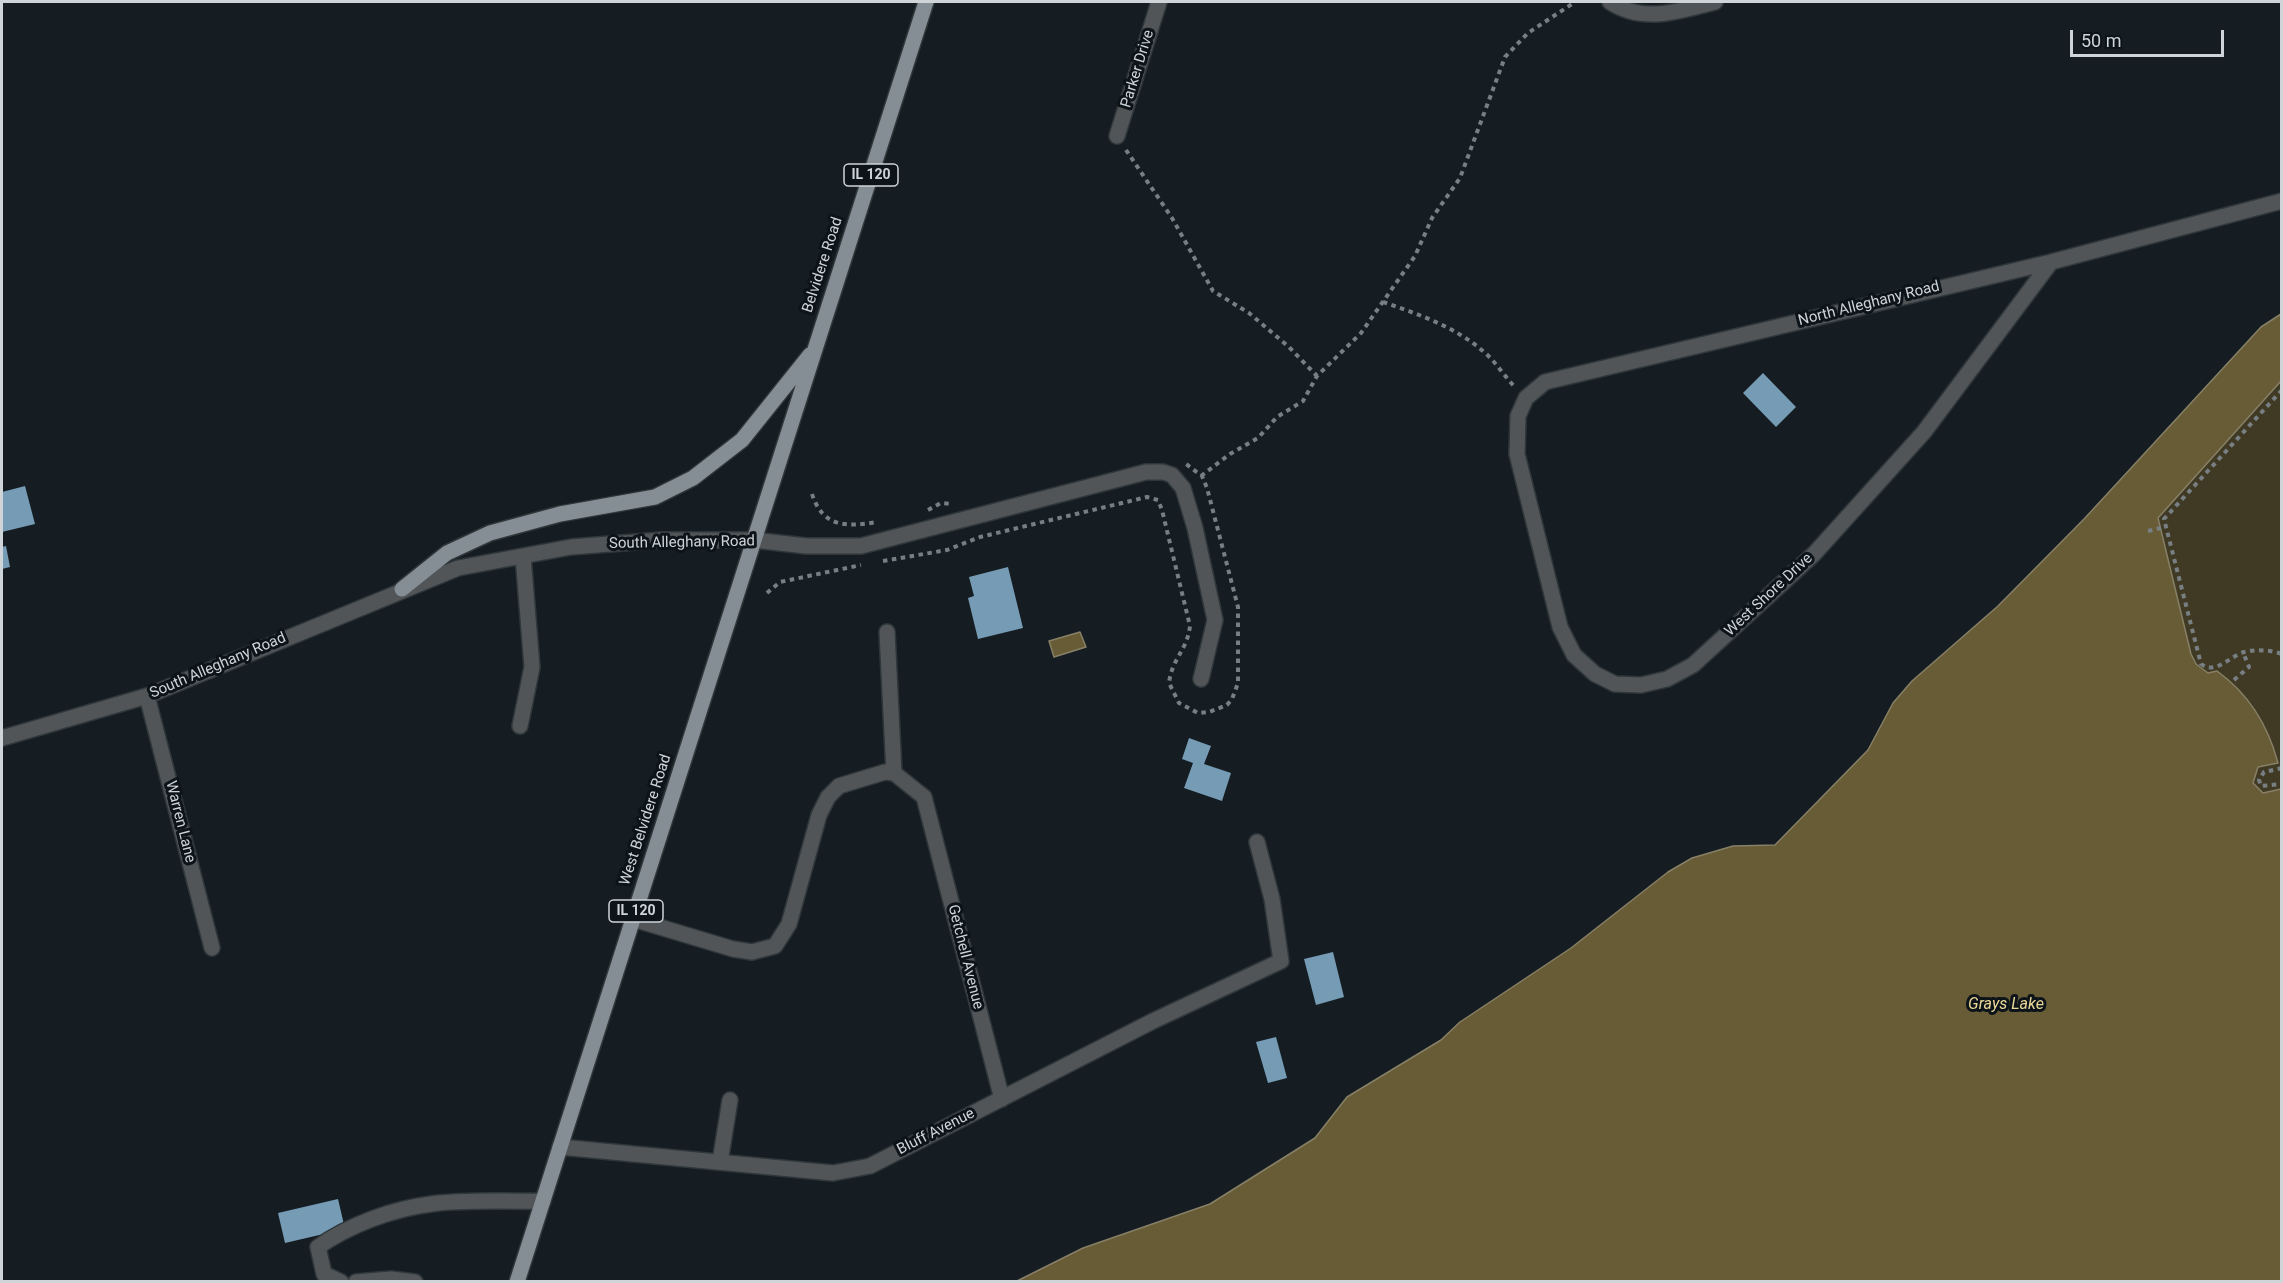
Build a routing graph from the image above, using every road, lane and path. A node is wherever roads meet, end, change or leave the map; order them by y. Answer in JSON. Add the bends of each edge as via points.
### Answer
{"nodes":[{"id":1,"x":926,"y":2,"type":"edge"},
{"id":2,"x":1159,"y":2,"type":"edge"},
{"id":3,"x":1575,"y":2,"type":"edge"},
{"id":4,"x":1610,"y":2,"type":"edge"},
{"id":5,"x":1715,"y":2,"type":"edge"},
{"id":6,"x":1117,"y":136,"type":"joint"},
{"id":7,"x":2282,"y":201,"type":"edge"},
{"id":8,"x":2051,"y":262,"type":"junction"},
{"id":9,"x":1383,"y":302,"type":"junction"},
{"id":10,"x":816,"y":348,"type":"junction"},
{"id":11,"x":1317,"y":376,"type":"junction"},
{"id":12,"x":2282,"y":390,"type":"edge"},
{"id":13,"x":1526,"y":398,"type":"junction"},
{"id":14,"x":1181,"y":461,"type":"dead end"},
{"id":15,"x":1202,"y":476,"type":"junction"},
{"id":16,"x":1183,"y":488,"type":"junction"},
{"id":17,"x":812,"y":494,"type":"dead end"},
{"id":18,"x":957,"y":503,"type":"dead end"},
{"id":19,"x":917,"y":513,"type":"dead end"},
{"id":20,"x":879,"y":521,"type":"dead end"},
{"id":21,"x":2165,"y":527,"type":"junction"},
{"id":22,"x":2148,"y":531,"type":"dead end"},
{"id":23,"x":754,"y":540,"type":"junction"},
{"id":24,"x":523,"y":556,"type":"junction"},
{"id":25,"x":875,"y":562,"type":"dead end"},
{"id":26,"x":865,"y":564,"type":"dead end"},
{"id":27,"x":402,"y":589,"type":"junction"},
{"id":28,"x":767,"y":593,"type":"dead end"},
{"id":29,"x":887,"y":632,"type":"dead end"},
{"id":30,"x":2243,"y":652,"type":"junction"},
{"id":31,"x":2282,"y":654,"type":"edge"},
{"id":32,"x":1201,"y":679,"type":"dead end"},
{"id":33,"x":2234,"y":680,"type":"dead end"},
{"id":34,"x":147,"y":696,"type":"junction"},
{"id":35,"x":520,"y":726,"type":"dead end"},
{"id":36,"x":2,"y":738,"type":"edge"},
{"id":37,"x":2282,"y":768,"type":"edge"},
{"id":38,"x":894,"y":773,"type":"junction"},
{"id":39,"x":2282,"y":784,"type":"edge"},
{"id":40,"x":1257,"y":842,"type":"dead end"},
{"id":41,"x":633,"y":919,"type":"junction"},
{"id":42,"x":212,"y":948,"type":"dead end"},
{"id":43,"x":1002,"y":1098,"type":"junction"},
{"id":44,"x":730,"y":1100,"type":"dead end"},
{"id":45,"x":560,"y":1148,"type":"junction"},
{"id":46,"x":720,"y":1162,"type":"junction"},
{"id":47,"x":543,"y":1202,"type":"junction"},
{"id":48,"x":341,"y":1281,"type":"edge"},
{"id":49,"x":356,"y":1281,"type":"edge"},
{"id":50,"x":415,"y":1281,"type":"edge"},
{"id":51,"x":517,"y":1281,"type":"edge"}],
"edges":[{"from":1,"to":10,"type":"main road","name":"Belvidere Road","number":"IL 120"},
{"from":2,"to":6,"type":"street","name":"Parker Drive"},
{"from":3,"to":9,"type":"path","via":[[1528,33],[1506,57],[1460,178]]},
{"from":4,"to":5,"type":"street","via":[[1640,14],[1659,15]]},
{"from":6,"to":11,"type":"path","via":[[1172,218],[1213,291],[1249,313]]},
{"from":7,"to":8,"type":"street","name":"North Alleghany Road"},
{"from":8,"to":13,"type":"street","name":"North Alleghany Road","via":[[1545,382]]},
{"from":8,"to":13,"type":"street","name":"West Shore Drive","via":[[1924,432],[1814,554],[1693,665],[1667,680],[1615,684],[1595,674],[1574,654],[1560,627],[1519,463],[1518,416]]},
{"from":9,"to":11,"type":"path","via":[[1351,344]]},
{"from":9,"to":13,"type":"path","via":[[1419,314],[1465,338],[1495,362]]},
{"from":10,"to":23,"type":"main road","name":"Belvidere Road","number":"IL 120"},
{"from":10,"to":27,"type":"main road","via":[[742,440],[693,478],[655,497],[560,514],[490,533],[447,553]]},
{"from":11,"to":15,"type":"path","via":[[1303,401]]},
{"from":12,"to":21,"type":"path","via":[[2168,513]]},
{"from":14,"to":15,"type":"path"},
{"from":15,"to":16,"type":"path"},
{"from":15,"to":25,"type":"path","via":[[1239,621],[1236,690],[1227,705],[1209,712],[1198,713],[1179,703],[1169,682],[1175,661],[1187,645],[1190,626],[1158,500],[1147,497],[980,537],[947,550]]},
{"from":16,"to":23,"type":"street","name":"South Alleghany Road","via":[[1163,471],[1146,472],[861,546],[806,546]]},
{"from":16,"to":32,"type":"street","via":[[1215,620]]},
{"from":17,"to":20,"type":"path","via":[[816,507],[835,521],[850,526]]},
{"from":18,"to":19,"type":"path","via":[[940,503]]},
{"from":21,"to":22,"type":"path"},
{"from":21,"to":30,"type":"path","via":[[2201,664],[2220,665]]},
{"from":23,"to":24,"type":"street","name":"South Alleghany Road","via":[[627,543]]},
{"from":23,"to":41,"type":"main road","name":"West Belvidere Road","number":"IL 120"},
{"from":24,"to":27,"type":"street","name":"South Alleghany Road","via":[[458,568]]},
{"from":24,"to":35,"type":"street","via":[[532,667]]},
{"from":26,"to":28,"type":"path","via":[[780,582]]},
{"from":27,"to":34,"type":"street","name":"South Alleghany Road"},
{"from":29,"to":38,"type":"street"},
{"from":30,"to":31,"type":"path"},
{"from":30,"to":33,"type":"path","via":[[2249,666]]},
{"from":34,"to":36,"type":"street","name":"South Alleghany Road"},
{"from":34,"to":42,"type":"street","name":"Warren Lane"},
{"from":37,"to":39,"type":"path","via":[[2264,772],[2259,780],[2261,786]]},
{"from":38,"to":41,"type":"street","via":[[885,772],[839,786],[828,797],[819,815],[789,924],[775,946],[752,952],[734,949]]},
{"from":38,"to":43,"type":"street","name":"Getchell Avenue","via":[[924,797]]},
{"from":40,"to":43,"type":"street","name":"Bluff Avenue","via":[[1272,899],[1281,961]]},
{"from":41,"to":45,"type":"main road","name":"West Belvidere Road","number":"IL 120"},
{"from":43,"to":46,"type":"street","name":"Bluff Avenue","via":[[870,1166],[833,1173]]},
{"from":44,"to":46,"type":"street"},
{"from":45,"to":46,"type":"street","name":"Bluff Avenue"},
{"from":45,"to":47,"type":"main road","name":"West Belvidere Road","number":"IL 120"},
{"from":47,"to":48,"type":"street","via":[[431,1204],[389,1214],[337,1234],[318,1247],[324,1274]]},
{"from":47,"to":51,"type":"main road","name":"West Belvidere Road","number":"IL 120"},
{"from":49,"to":50,"type":"street"}]}
